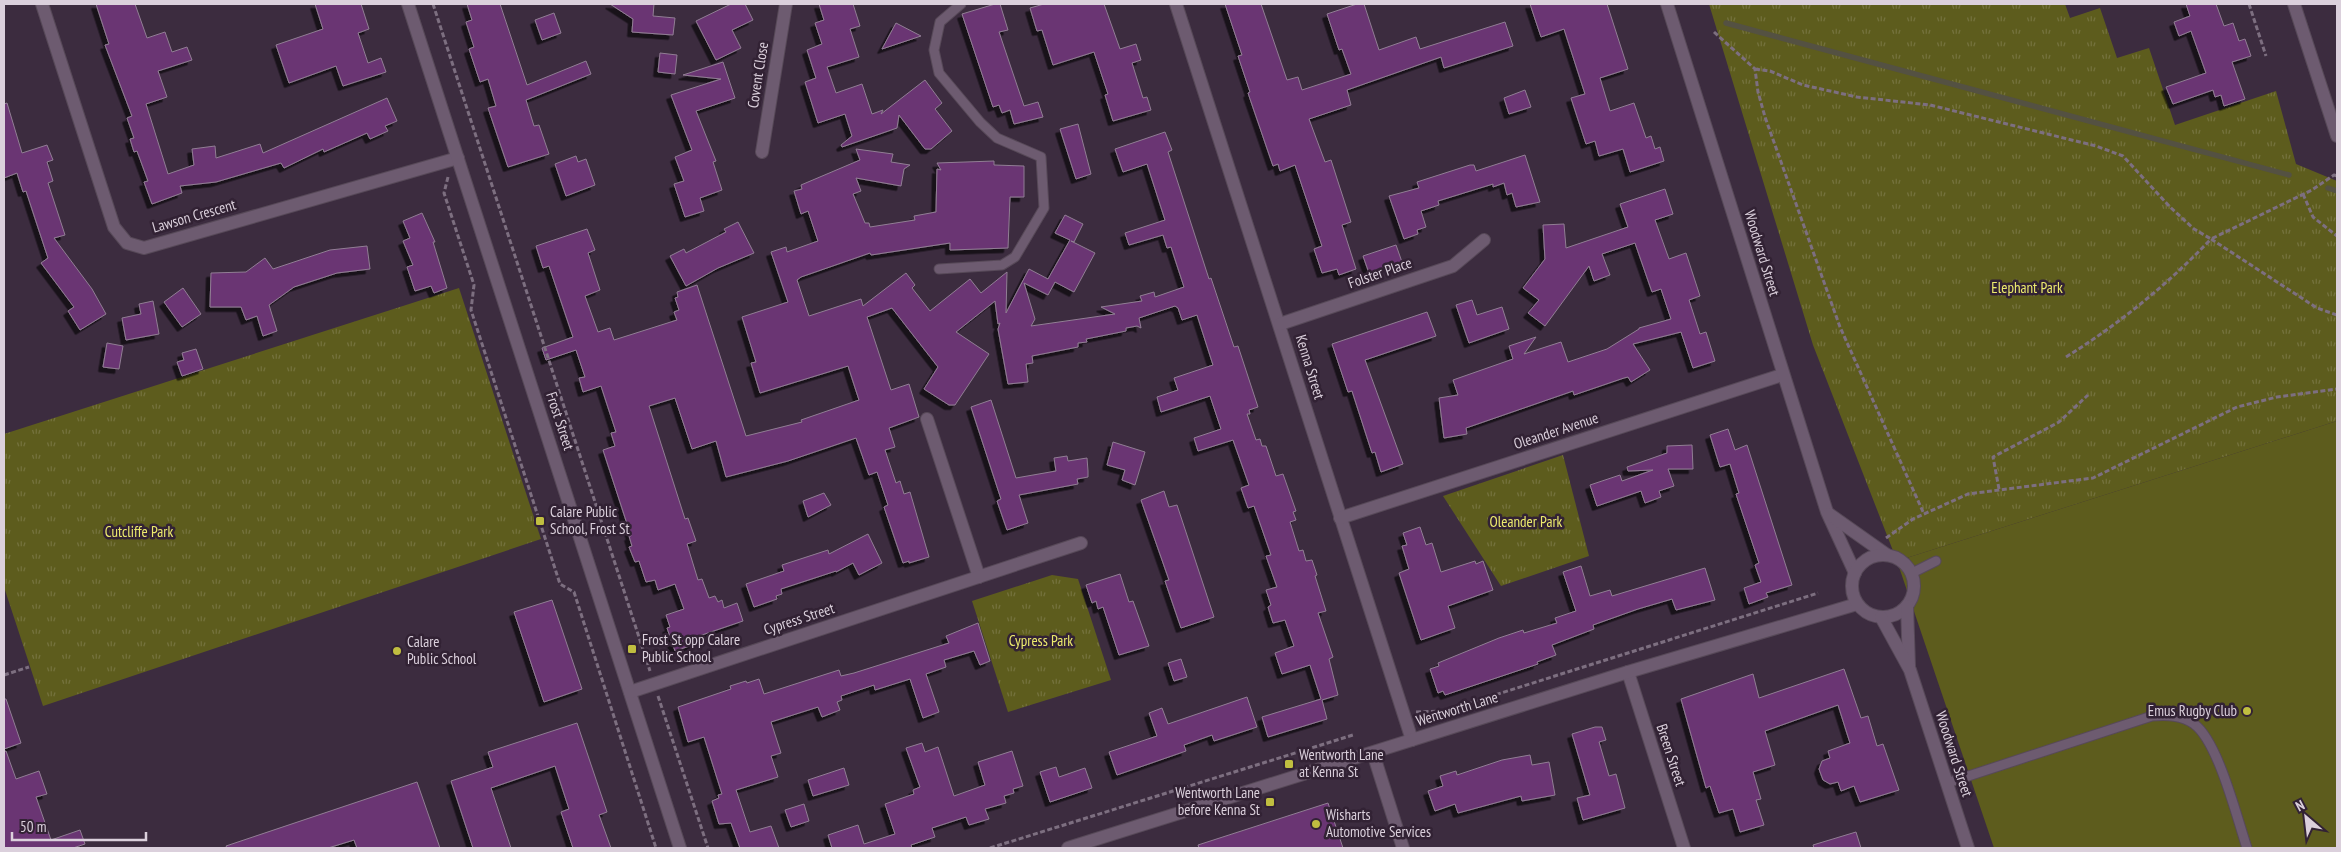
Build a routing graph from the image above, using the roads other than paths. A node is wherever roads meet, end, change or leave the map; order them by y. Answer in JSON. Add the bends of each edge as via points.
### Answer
{"nodes":[{"id":1,"x":42,"y":4,"type":"edge"},
{"id":2,"x":408,"y":4,"type":"edge"},
{"id":3,"x":786,"y":4,"type":"edge"},
{"id":4,"x":961,"y":4,"type":"edge"},
{"id":5,"x":1176,"y":4,"type":"edge"},
{"id":6,"x":1667,"y":4,"type":"edge"},
{"id":7,"x":2294,"y":4,"type":"edge"},
{"id":8,"x":2337,"y":136,"type":"edge"},
{"id":9,"x":762,"y":152,"type":"dead end"},
{"id":10,"x":458,"y":158,"type":"junction"},
{"id":11,"x":1484,"y":240,"type":"dead end"},
{"id":12,"x":939,"y":269,"type":"dead end"},
{"id":13,"x":1280,"y":324,"type":"junction"},
{"id":14,"x":1782,"y":375,"type":"junction"},
{"id":15,"x":926,"y":419,"type":"dead end"},
{"id":16,"x":1827,"y":512,"type":"junction"},
{"id":17,"x":1340,"y":518,"type":"junction"},
{"id":18,"x":1081,"y":543,"type":"dead end"},
{"id":19,"x":1887,"y":555,"type":"junction"},
{"id":20,"x":1936,"y":561,"type":"dead end"},
{"id":21,"x":1855,"y":573,"type":"junction"},
{"id":22,"x":1912,"y":573,"type":"junction"},
{"id":23,"x":979,"y":577,"type":"junction"},
{"id":24,"x":1858,"y":604,"type":"junction"},
{"id":25,"x":1907,"y":606,"type":"junction"},
{"id":26,"x":1881,"y":617,"type":"junction"},
{"id":27,"x":1910,"y":670,"type":"junction"},
{"id":28,"x":1628,"y":672,"type":"junction"},
{"id":29,"x":630,"y":692,"type":"junction"},
{"id":30,"x":1412,"y":740,"type":"junction"},
{"id":31,"x":1373,"y":753,"type":"junction"},
{"id":32,"x":1946,"y":783,"type":"junction"},
{"id":33,"x":680,"y":848,"type":"edge"},
{"id":34,"x":1068,"y":848,"type":"edge"},
{"id":35,"x":1403,"y":848,"type":"edge"},
{"id":36,"x":1684,"y":848,"type":"edge"},
{"id":37,"x":1968,"y":848,"type":"edge"},
{"id":38,"x":2247,"y":848,"type":"edge"}],
"edges":[{"from":1,"to":10,"type":"street","name":"Lawson Crescent","via":[[114,227],[127,243],[144,248]]},
{"from":2,"to":10,"type":"street","name":"Frost Street"},
{"from":3,"to":9,"type":"street","name":"Covent Close"},
{"from":4,"to":12,"type":"lane","via":[[940,22],[934,50],[939,73],[997,138],[1041,157],[1044,208],[1015,256],[1002,264]]},
{"from":5,"to":13,"type":"street","name":"Kenna Street"},
{"from":6,"to":14,"type":"street","name":"Woodward Street"},
{"from":7,"to":8,"type":"street"},
{"from":10,"to":29,"type":"street","name":"Frost Street"},
{"from":11,"to":13,"type":"street","name":"Folster Place","via":[[1453,266]]},
{"from":13,"to":17,"type":"street","name":"Kenna Street"},
{"from":14,"to":16,"type":"street","name":"Woodward Street"},
{"from":14,"to":17,"type":"street","name":"Oleander Avenue"},
{"from":15,"to":23,"type":"street"},
{"from":16,"to":19,"type":"street"},
{"from":16,"to":21,"type":"street","name":"Woodward Street"},
{"from":17,"to":30,"type":"street","name":"Kenna Street"},
{"from":18,"to":23,"type":"street","name":"Cypress Street"},
{"from":19,"to":21,"type":"street","via":[[1869,558]]},
{"from":19,"to":22,"type":"street","via":[[1902,560]]},
{"from":20,"to":22,"type":"lane"},
{"from":21,"to":24,"type":"street","via":[[1852,591]]},
{"from":22,"to":25,"type":"street","via":[[1914,590]]},
{"from":23,"to":29,"type":"street","name":"Cypress Street"},
{"from":24,"to":26,"type":"street","via":[[1867,613]]},
{"from":24,"to":28,"type":"street","name":"Wentworth Lane"},
{"from":25,"to":26,"type":"street","via":[[1896,614]]},
{"from":25,"to":27,"type":"street","name":"Woodward Street"},
{"from":26,"to":27,"type":"street","name":"Woodward Street"},
{"from":27,"to":32,"type":"street","name":"Woodward Street"},
{"from":28,"to":30,"type":"street","name":"Wentworth Lane"},
{"from":28,"to":36,"type":"street","name":"Breen Street"},
{"from":29,"to":33,"type":"street","name":"Frost Street"},
{"from":30,"to":31,"type":"street","name":"Wentworth Lane"},
{"from":31,"to":34,"type":"street","name":"Wentworth Lane"},
{"from":31,"to":35,"type":"street"},
{"from":32,"to":37,"type":"street","name":"Woodward Street"},
{"from":32,"to":38,"type":"lane","via":[[2152,716],[2180,717],[2194,724],[2209,742]]}]}
